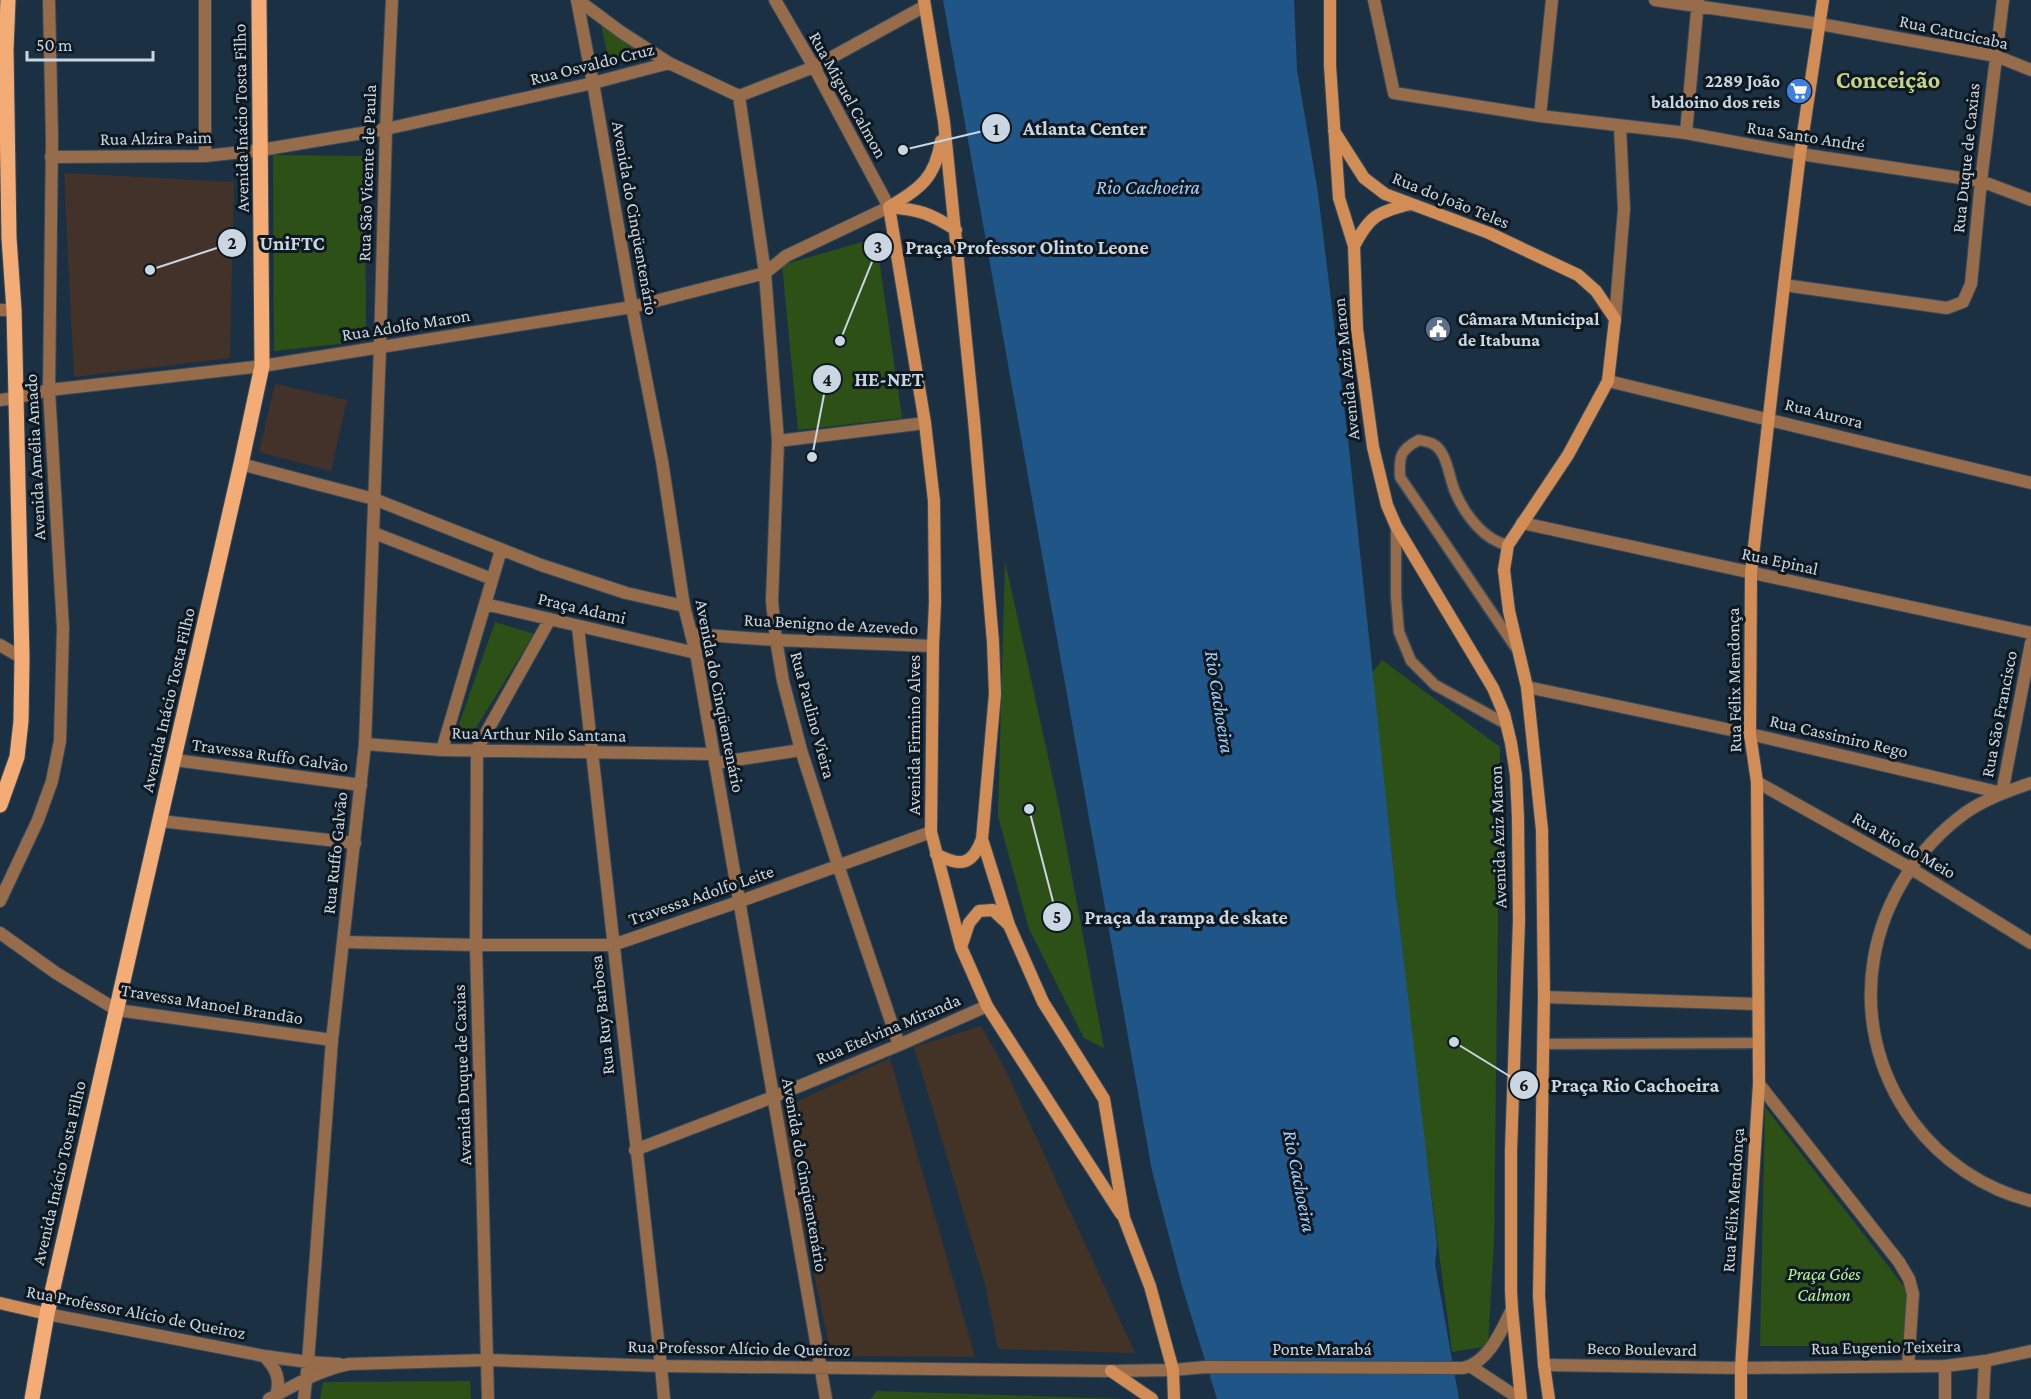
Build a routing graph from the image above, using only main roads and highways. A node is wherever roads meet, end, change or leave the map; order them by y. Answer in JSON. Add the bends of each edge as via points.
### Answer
{"nodes":[{"id":1,"x":8,"y":0,"type":"edge"},
{"id":2,"x":259,"y":0,"type":"edge"},
{"id":3,"x":1330,"y":0,"type":"edge"},
{"id":4,"x":1823,"y":0,"type":"edge"},
{"id":5,"x":924,"y":3,"type":"edge"},
{"id":6,"x":944,"y":122,"type":"junction"},
{"id":7,"x":1334,"y":131,"type":"junction"},
{"id":8,"x":4,"y":157,"type":"edge"},
{"id":9,"x":1410,"y":204,"type":"junction"},
{"id":10,"x":889,"y":207,"type":"junction"},
{"id":11,"x":956,"y":230,"type":"junction"},
{"id":12,"x":1354,"y":246,"type":"junction"},
{"id":13,"x":7,"y":310,"type":"edge"},
{"id":14,"x":8,"y":399,"type":"edge"},
{"id":15,"x":0,"y":805,"type":"edge"},
{"id":16,"x":982,"y":839,"type":"junction"},
{"id":17,"x":936,"y":854,"type":"junction"},
{"id":18,"x":1009,"y":925,"type":"junction"},
{"id":19,"x":961,"y":947,"type":"junction"},
{"id":20,"x":1124,"y":1218,"type":"junction"},
{"id":21,"x":0,"y":1303,"type":"edge"},
{"id":22,"x":47,"y":1314,"type":"junction"},
{"id":23,"x":1111,"y":1371,"type":"road end"},
{"id":24,"x":32,"y":1399,"type":"edge"},
{"id":25,"x":1152,"y":1399,"type":"edge"},
{"id":26,"x":1174,"y":1399,"type":"edge"},
{"id":27,"x":1521,"y":1399,"type":"edge"},
{"id":28,"x":1550,"y":1399,"type":"edge"},
{"id":29,"x":1741,"y":1399,"type":"edge"}],
"edges":[{"from":1,"to":8,"type":"main road","name":"Avenida Amélia Amado"},
{"from":2,"to":22,"type":"main road","name":"Avenida Inácio Tosta Filho","via":[[262,366]]},
{"from":3,"to":7,"type":"main road","name":"Rua do João Teles"},
{"from":4,"to":29,"type":"main road","name":"Rua Félix Mendonça","via":[[1800,154],[1751,573],[1750,734],[1757,782],[1759,1084]]},
{"from":5,"to":6,"type":"main road","name":"Avenida Firmino Alves"},
{"from":6,"to":10,"type":"main road","via":[[938,159],[929,178]]},
{"from":6,"to":11,"type":"main road","name":"Avenida Firmino Alves"},
{"from":7,"to":9,"type":"main road","name":"Rua do João Teles","via":[[1364,178],[1385,194]]},
{"from":7,"to":12,"type":"main road","name":"Avenida Aziz Maron","via":[[1339,198]]},
{"from":8,"to":13,"type":"main road","name":"Avenida Amélia Amado","via":[[9,238]]},
{"from":9,"to":12,"type":"main road","via":[[1383,211],[1364,225]]},
{"from":9,"to":28,"type":"main road","name":"Rua do João Teles","via":[[1489,233],[1578,275],[1596,291],[1615,319],[1608,381],[1568,455],[1508,545],[1504,570],[1527,687],[1542,830],[1544,997],[1539,1296]]},
{"from":10,"to":11,"type":"main road","via":[[920,210]]},
{"from":10,"to":17,"type":"main road","name":"Avenida Firmino Alves","via":[[934,501],[931,832]]},
{"from":11,"to":16,"type":"main road","name":"Avenida Firmino Alves","via":[[994,684]]},
{"from":12,"to":27,"type":"main road","name":"Avenida Aziz Maron","via":[[1357,329],[1373,447],[1387,505],[1493,688],[1506,724],[1516,775],[1519,920],[1511,1151],[1512,1310]]},
{"from":13,"to":14,"type":"main road","name":"Avenida Amélia Amado"},
{"from":14,"to":15,"type":"main road","name":"Avenida Amélia Amado","via":[[22,658],[21,721],[17,757]]},
{"from":16,"to":17,"type":"main road","via":[[976,854],[964,862],[951,862]]},
{"from":16,"to":18,"type":"main road","name":"Avenida Firmino Alves"},
{"from":17,"to":19,"type":"main road","name":"Avenida Firmino Alves"},
{"from":18,"to":19,"type":"main road","via":[[993,910],[979,911],[969,923]]},
{"from":18,"to":20,"type":"main road","name":"Avenida Firmino Alves","via":[[1043,1002],[1104,1099]]},
{"from":19,"to":20,"type":"main road","name":"Avenida Firmino Alves","via":[[987,1006]]},
{"from":20,"to":26,"type":"main road","name":"Avenida Firmino Alves","via":[[1150,1286],[1173,1370]]},
{"from":21,"to":22,"type":"main road","name":"Rua Professor Alício de Queiroz"},
{"from":22,"to":24,"type":"main road","name":"Avenida Inácio Tosta Filho"},
{"from":23,"to":25,"type":"main road"}]}
